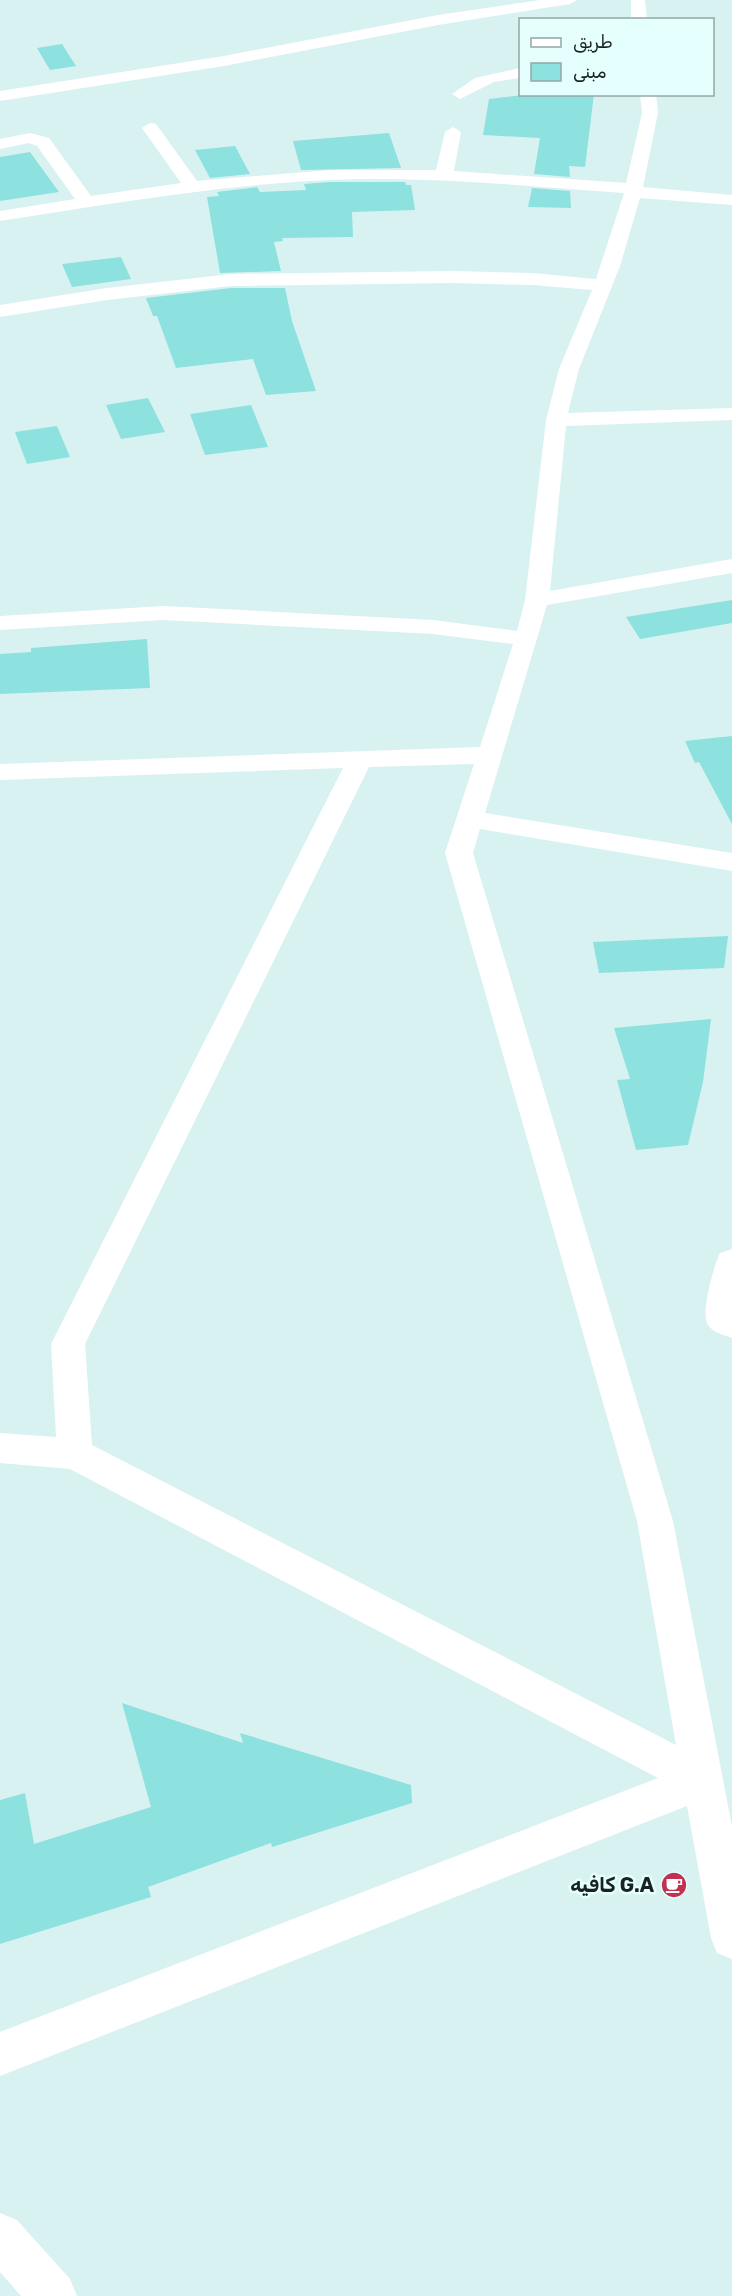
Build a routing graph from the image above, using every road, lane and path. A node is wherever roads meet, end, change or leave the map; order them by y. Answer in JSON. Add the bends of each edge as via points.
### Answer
{"nodes":[{"id":1,"x":570,"y":0,"type":"edge"},
{"id":2,"x":638,"y":0,"type":"edge"},
{"id":3,"x":639,"y":18,"type":"edge"},
{"id":4,"x":519,"y":73,"type":"edge"},
{"id":5,"x":460,"y":94,"type":"dead end"},
{"id":6,"x":0,"y":96,"type":"edge"},
{"id":7,"x":648,"y":96,"type":"edge"},
{"id":8,"x":150,"y":128,"type":"dead end"},
{"id":9,"x":453,"y":132,"type":"dead end"},
{"id":10,"x":0,"y":144,"type":"edge"},
{"id":11,"x":444,"y":175,"type":"junction"},
{"id":12,"x":192,"y":186,"type":"junction"},
{"id":13,"x":633,"y":190,"type":"junction"},
{"id":14,"x":732,"y":200,"type":"edge"},
{"id":15,"x":86,"y":202,"type":"junction"},
{"id":16,"x":0,"y":216,"type":"edge"},
{"id":17,"x":603,"y":285,"type":"junction"},
{"id":18,"x":0,"y":311,"type":"edge"},
{"id":19,"x":732,"y":414,"type":"edge"},
{"id":20,"x":556,"y":420,"type":"junction"},
{"id":21,"x":732,"y":566,"type":"edge"},
{"id":22,"x":537,"y":600,"type":"junction"},
{"id":23,"x":0,"y":623,"type":"edge"},
{"id":24,"x":527,"y":639,"type":"junction"},
{"id":25,"x":490,"y":755,"type":"junction"},
{"id":26,"x":360,"y":760,"type":"junction"},
{"id":27,"x":0,"y":771,"type":"edge"},
{"id":28,"x":469,"y":819,"type":"junction"},
{"id":29,"x":732,"y":861,"type":"edge"},
{"id":30,"x":732,"y":1262,"type":"edge"},
{"id":31,"x":732,"y":1324,"type":"edge"},
{"id":32,"x":0,"y":1448,"type":"edge"},
{"id":33,"x":75,"y":1454,"type":"junction"},
{"id":34,"x":703,"y":1780,"type":"junction"},
{"id":35,"x":732,"y":1938,"type":"edge"},
{"id":36,"x":0,"y":2054,"type":"edge"},
{"id":37,"x":0,"y":2237,"type":"edge"},
{"id":38,"x":53,"y":2296,"type":"edge"}],
"edges":[{"from":1,"to":6,"type":"street"},
{"from":2,"to":3,"type":"street"},
{"from":4,"to":5,"type":"street","via":[[485,80]]},
{"from":7,"to":13,"type":"street","via":[[650,113]]},
{"from":8,"to":12,"type":"street"},
{"from":9,"to":11,"type":"street"},
{"from":10,"to":15,"type":"street","via":[[30,138],[43,142]]},
{"from":11,"to":12,"type":"street","via":[[331,175]]},
{"from":11,"to":13,"type":"street"},
{"from":12,"to":15,"type":"street"},
{"from":13,"to":14,"type":"street"},
{"from":13,"to":17,"type":"street"},
{"from":15,"to":16,"type":"street"},
{"from":17,"to":18,"type":"street","via":[[453,277],[231,280]]},
{"from":17,"to":20,"type":"street","via":[[569,369]]},
{"from":19,"to":20,"type":"street"},
{"from":20,"to":22,"type":"street"},
{"from":21,"to":22,"type":"street"},
{"from":22,"to":24,"type":"street"},
{"from":23,"to":24,"type":"street","via":[[163,613],[433,627]]},
{"from":24,"to":25,"type":"street"},
{"from":25,"to":26,"type":"street"},
{"from":25,"to":28,"type":"street"},
{"from":26,"to":27,"type":"street"},
{"from":26,"to":33,"type":"street","via":[[68,1344]]},
{"from":28,"to":29,"type":"street"},
{"from":28,"to":34,"type":"street","via":[[459,853],[655,1521]]},
{"from":30,"to":31,"type":"street","via":[[721,1318]]},
{"from":32,"to":33,"type":"street"},
{"from":33,"to":34,"type":"street"},
{"from":34,"to":35,"type":"street"},
{"from":34,"to":36,"type":"street"},
{"from":37,"to":38,"type":"street"}]}
